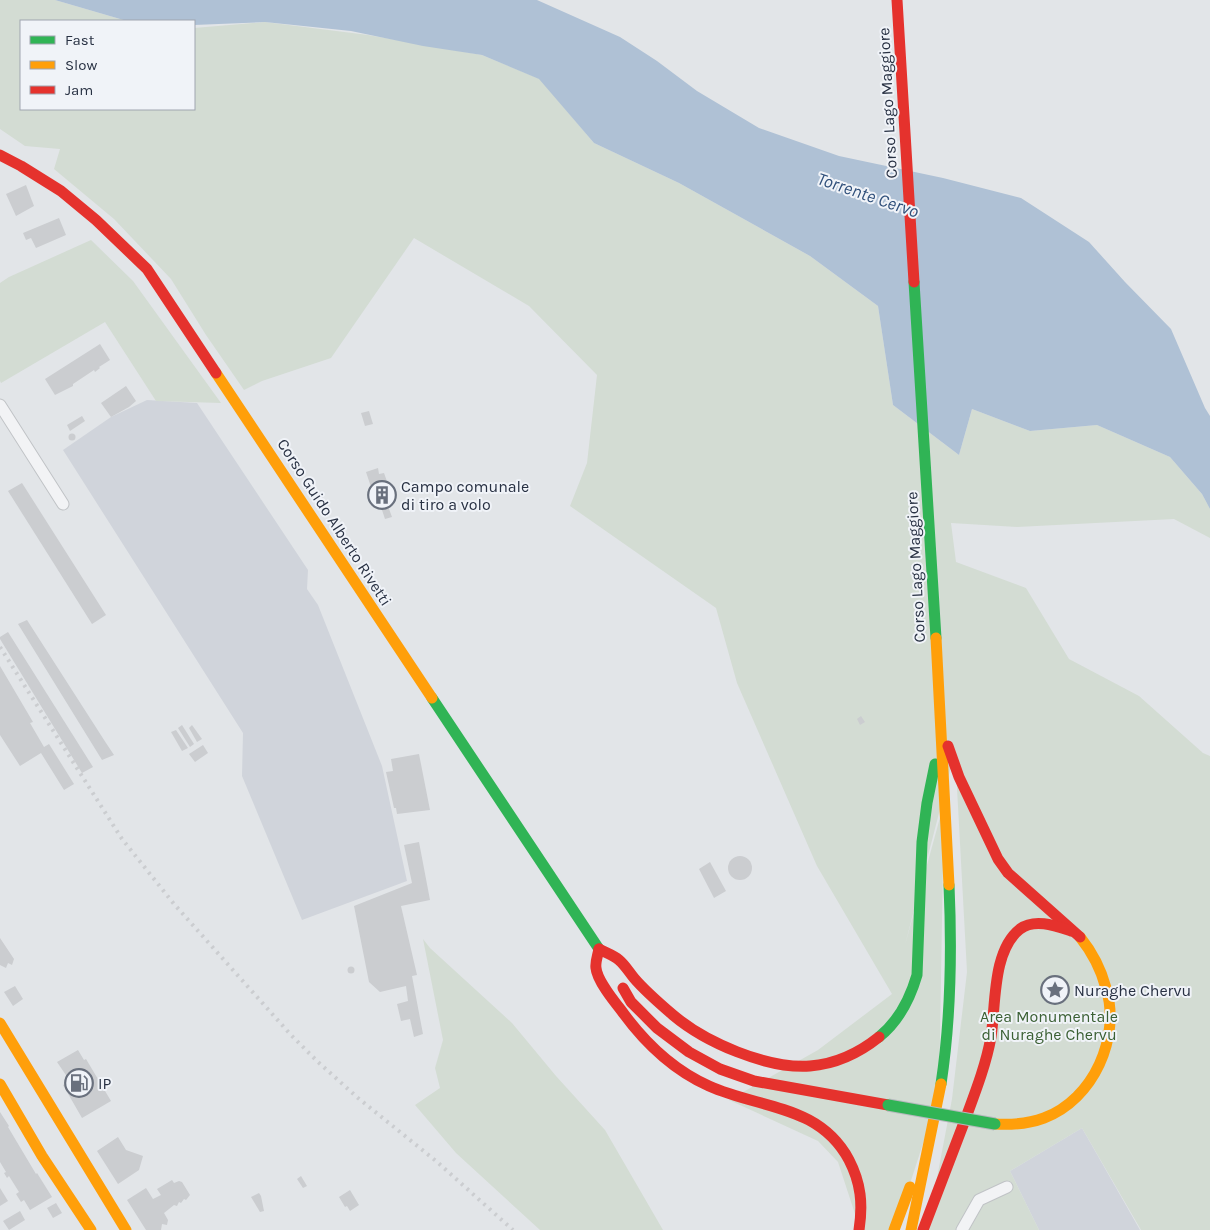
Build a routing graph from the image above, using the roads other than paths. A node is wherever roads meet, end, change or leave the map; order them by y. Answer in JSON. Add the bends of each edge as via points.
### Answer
{"nodes":[{"id":1,"x":897,"y":0,"type":"edge"},
{"id":2,"x":0,"y":156,"type":"edge"},
{"id":3,"x":0,"y":405,"type":"edge"},
{"id":4,"x":63,"y":504,"type":"dead end"},
{"id":5,"x":940,"y":727,"type":"junction"},
{"id":6,"x":941,"y":742,"type":"junction"},
{"id":7,"x":1077,"y":933,"type":"junction"},
{"id":8,"x":599,"y":949,"type":"junction"},
{"id":9,"x":0,"y":1023,"type":"edge"},
{"id":10,"x":0,"y":1084,"type":"edge"},
{"id":11,"x":932,"y":1131,"type":"junction"},
{"id":12,"x":1007,"y":1187,"type":"dead end"},
{"id":13,"x":90,"y":1230,"type":"edge"},
{"id":14,"x":126,"y":1230,"type":"edge"},
{"id":15,"x":859,"y":1230,"type":"edge"},
{"id":16,"x":894,"y":1230,"type":"edge"},
{"id":17,"x":911,"y":1230,"type":"edge"},
{"id":18,"x":924,"y":1230,"type":"edge"},
{"id":19,"x":962,"y":1230,"type":"edge"}],
"edges":[{"from":1,"to":5,"type":"main road","name":"Corso Lago Maggiore"},
{"from":2,"to":8,"type":"main road","name":"Corso Guido Alberto Rivetti","via":[[22,165],[68,195],[147,269]]},
{"from":3,"to":4,"type":"street"},
{"from":5,"to":6,"type":"main road","name":"Corso Lago Maggiore"},
{"from":5,"to":7,"type":"main road","name":"Corso Guido Alberto Rivetti","via":[[998,859],[1008,873]]},
{"from":6,"to":8,"type":"main road","via":[[930,783],[922,841],[917,975],[896,1022],[855,1054],[830,1063],[804,1066],[781,1064],[744,1054],[700,1035],[641,984],[619,960]]},
{"from":6,"to":11,"type":"main road","name":"Corso Lago Maggiore","via":[[951,983],[947,1043]]},
{"from":7,"to":8,"type":"main road","name":"Corso Guido Alberto Rivetti","bridge":true,"via":[[1094,954],[1105,979],[1111,1009],[1110,1035],[1103,1060],[1075,1099],[1052,1116],[1028,1124],[995,1124],[888,1105],[754,1081],[720,1069],[689,1052],[657,1028],[631,1002]]},
{"from":7,"to":18,"type":"main road","via":[[1047,924],[1032,924],[1021,929],[1009,942],[1001,958],[983,1070]]},
{"from":8,"to":15,"type":"main road","via":[[596,970],[614,1001],[638,1034],[668,1059],[696,1080],[818,1124],[835,1141],[858,1179],[862,1197]]},
{"from":9,"to":14,"type":"main road"},
{"from":10,"to":13,"type":"main road"},
{"from":11,"to":16,"type":"main road","name":"Corso Lago Maggiore"},
{"from":11,"to":17,"type":"main road","name":"Corso Lago Maggiore"},
{"from":12,"to":19,"type":"street","via":[[979,1200]]}]}
